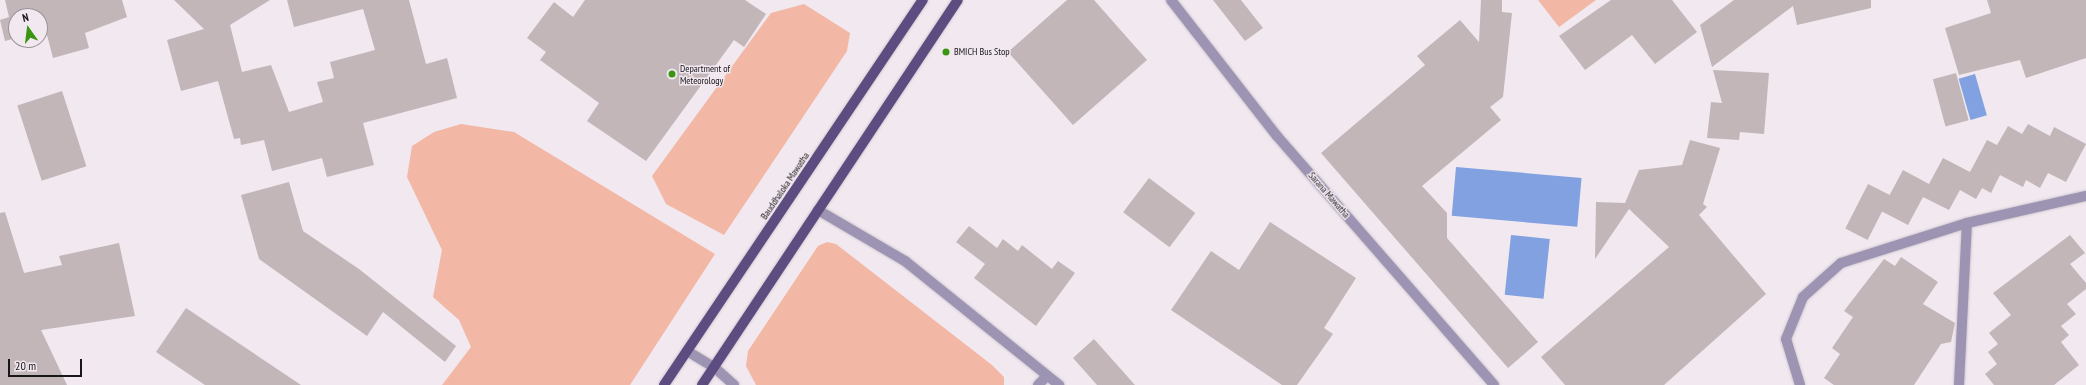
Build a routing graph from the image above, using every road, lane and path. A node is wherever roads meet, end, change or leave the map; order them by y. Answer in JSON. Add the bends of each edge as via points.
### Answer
{"nodes":[{"id":1,"x":923,"y":0,"type":"edge"},
{"id":2,"x":958,"y":0,"type":"edge"},
{"id":3,"x":1171,"y":0,"type":"edge"},
{"id":4,"x":2086,"y":196,"type":"edge"},
{"id":5,"x":818,"y":210,"type":"junction"},
{"id":6,"x":1967,"y":223,"type":"junction"},
{"id":7,"x":687,"y":351,"type":"junction"},
{"id":8,"x":714,"y":367,"type":"junction"},
{"id":9,"x":1047,"y":376,"type":"junction"},
{"id":10,"x":664,"y":385,"type":"edge"},
{"id":11,"x":702,"y":385,"type":"edge"},
{"id":12,"x":734,"y":385,"type":"edge"},
{"id":13,"x":1038,"y":385,"type":"edge"},
{"id":14,"x":1060,"y":385,"type":"edge"},
{"id":15,"x":1494,"y":385,"type":"edge"},
{"id":16,"x":1800,"y":385,"type":"edge"},
{"id":17,"x":1959,"y":385,"type":"edge"}],
"edges":[{"from":1,"to":7,"type":"main road","name":"Bauddhaloka Mawatha"},
{"from":2,"to":5,"type":"main road"},
{"from":3,"to":15,"type":"street","name":"Sarana Mawatha","via":[[1277,136]]},
{"from":4,"to":6,"type":"street"},
{"from":5,"to":8,"type":"main road"},
{"from":5,"to":9,"type":"street","via":[[905,261]]},
{"from":6,"to":16,"type":"street","via":[[1841,263],[1803,297],[1786,338]]},
{"from":6,"to":17,"type":"street"},
{"from":7,"to":8,"type":"street"},
{"from":7,"to":10,"type":"main road","name":"Bauddhaloka Mawatha"},
{"from":8,"to":11,"type":"main road"},
{"from":8,"to":12,"type":"street"},
{"from":9,"to":13,"type":"street"},
{"from":9,"to":14,"type":"street"}]}
